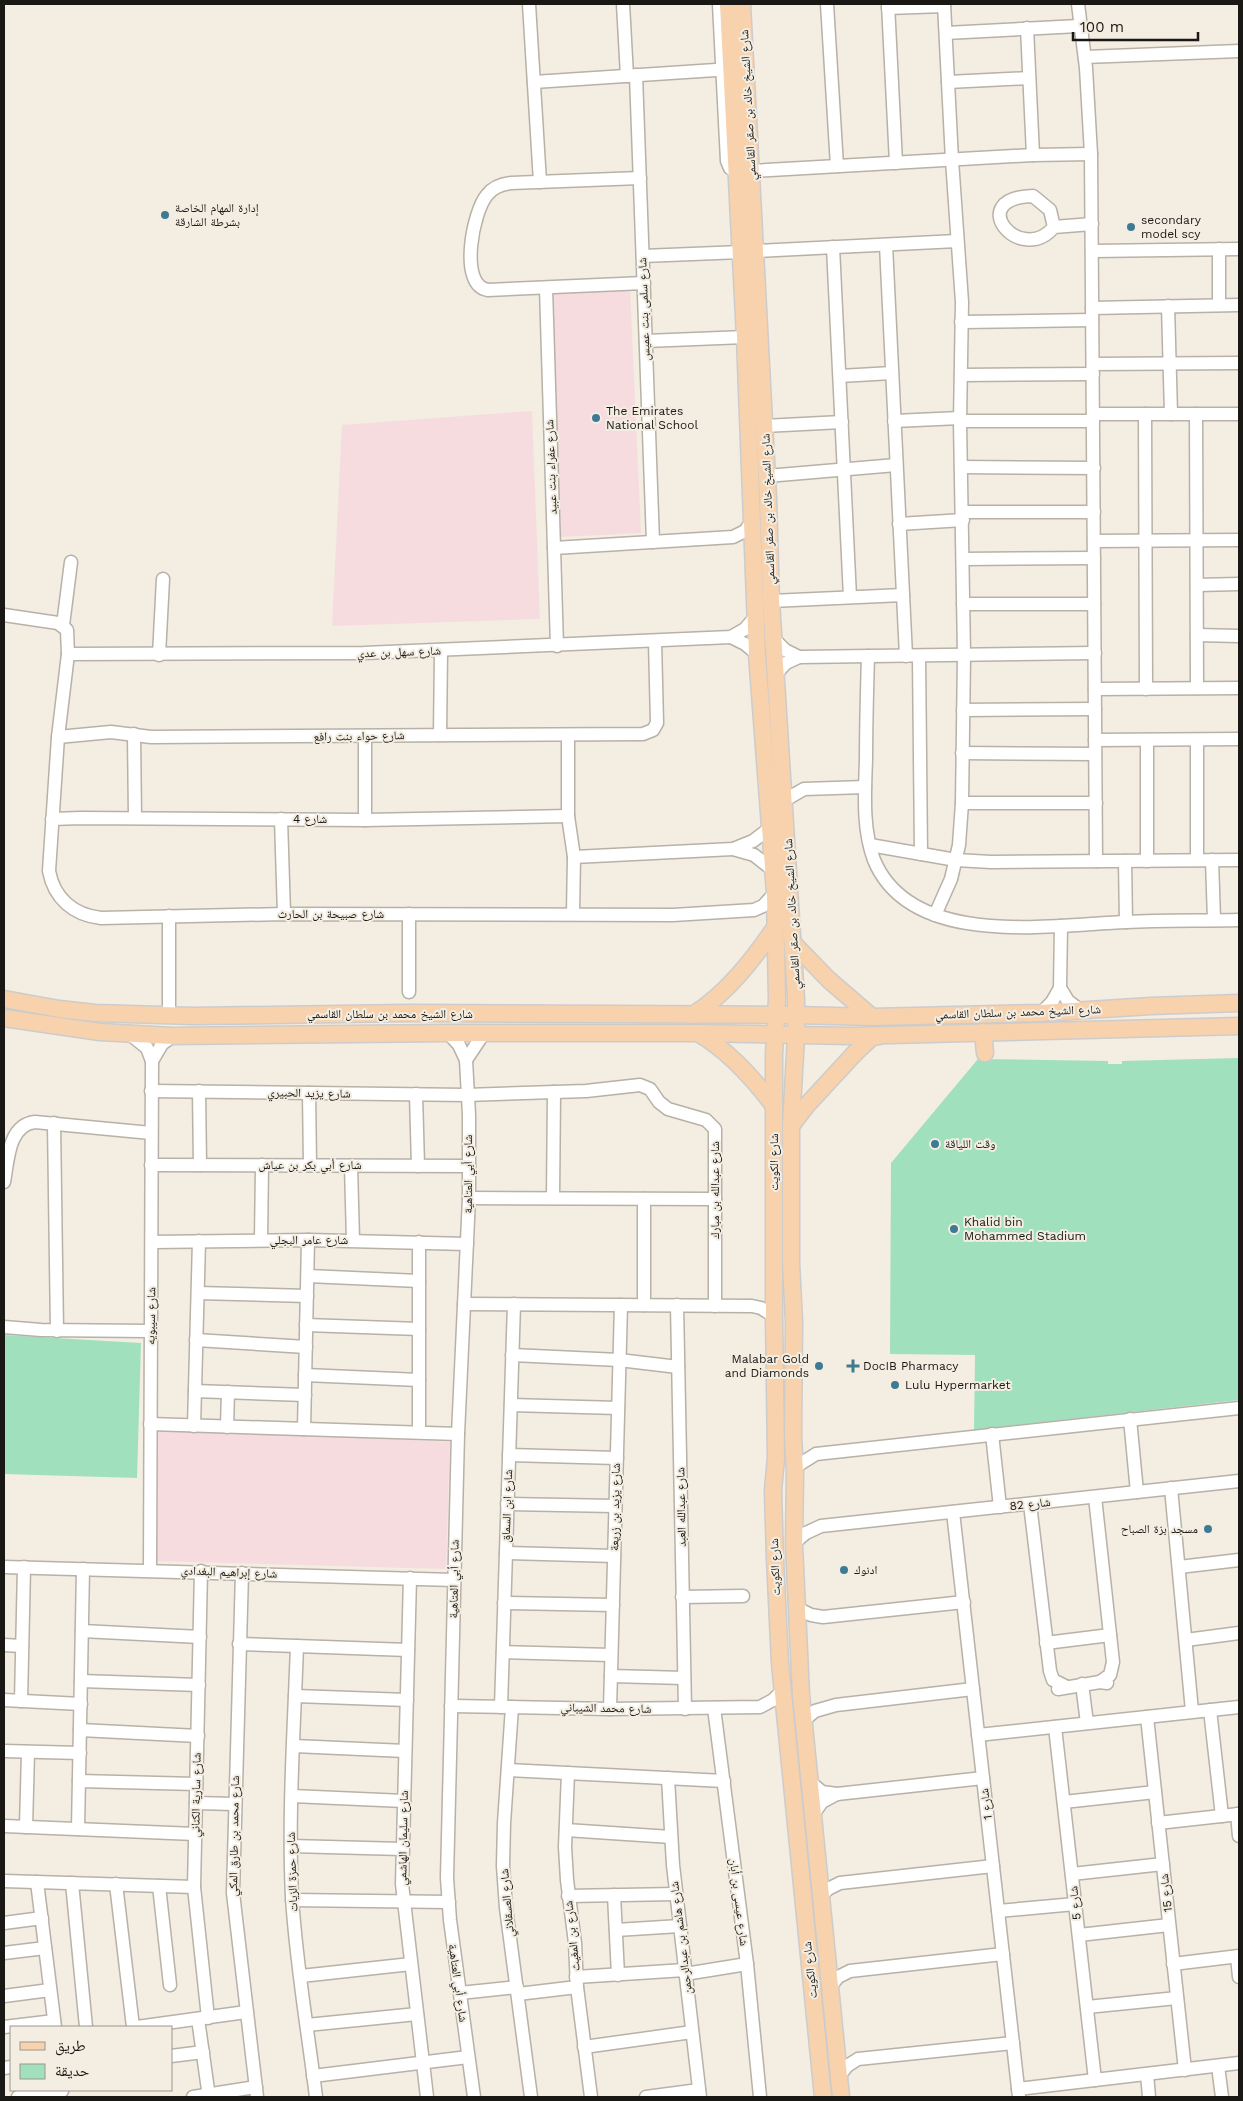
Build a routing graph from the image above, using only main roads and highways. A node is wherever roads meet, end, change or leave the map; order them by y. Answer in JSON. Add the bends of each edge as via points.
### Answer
{"nodes":[{"id":1,"x":728,"y":4,"type":"edge"},
{"id":2,"x":742,"y":4,"type":"edge"},
{"id":3,"x":744,"y":172,"type":"junction"},
{"id":4,"x":748,"y":252,"type":"junction"},
{"id":5,"x":759,"y":475,"type":"junction"},
{"id":6,"x":776,"y":926,"type":"junction"},
{"id":7,"x":794,"y":944,"type":"junction"},
{"id":8,"x":4,"y":986,"type":"edge"},
{"id":9,"x":4,"y":999,"type":"edge"},
{"id":10,"x":1239,"y":1003,"type":"edge"},
{"id":11,"x":23,"y":1004,"type":"junction"},
{"id":12,"x":777,"y":1015,"type":"junction"},
{"id":13,"x":796,"y":1015,"type":"junction"},
{"id":14,"x":692,"y":1016,"type":"junction"},
{"id":15,"x":872,"y":1017,"type":"junction"},
{"id":16,"x":8,"y":1021,"type":"edge"},
{"id":17,"x":1239,"y":1026,"type":"edge"},
{"id":18,"x":983,"y":1032,"type":"junction"},
{"id":19,"x":698,"y":1034,"type":"junction"},
{"id":20,"x":775,"y":1035,"type":"junction"},
{"id":21,"x":881,"y":1035,"type":"junction"},
{"id":22,"x":796,"y":1036,"type":"junction"},
{"id":23,"x":985,"y":1053,"type":"dead end"},
{"id":24,"x":774,"y":1106,"type":"junction"},
{"id":25,"x":791,"y":1126,"type":"junction"},
{"id":26,"x":780,"y":1663,"type":"junction"},
{"id":27,"x":801,"y":1695,"type":"junction"},
{"id":28,"x":798,"y":1856,"type":"junction"},
{"id":29,"x":825,"y":1934,"type":"junction"},
{"id":30,"x":826,"y":2095,"type":"edge"},
{"id":31,"x":841,"y":2097,"type":"edge"}],
"edges":[{"from":1,"to":3,"type":"main road","name":"شارع الشيخ خالد بن صقر القاسمي","via":[[727,69]]},
{"from":2,"to":3,"type":"main road","name":"شارع الشيخ خالد بن صقر القاسمي"},
{"from":3,"to":4,"type":"main road","name":"شارع الشيخ خالد بن صقر القاسمي"},
{"from":4,"to":5,"type":"main road","name":"شارع الشيخ خالد بن صقر القاسمي","via":[[745,337]]},
{"from":4,"to":5,"type":"main road","name":"شارع الشيخ خالد بن صقر القاسمي","via":[[764,426]]},
{"from":5,"to":6,"type":"main road","name":"شارع الشيخ خالد بن صقر القاسمي","via":[[753,520],[757,654]]},
{"from":5,"to":7,"type":"main road","name":"شارع الشيخ خالد بن صقر القاسمي","via":[[758,500],[764,502],[768,498],[771,601]]},
{"from":6,"to":12,"type":"main road","name":"شارع الشيخ خالد بن صقر القاسمي"},
{"from":6,"to":14,"type":"main road","via":[[730,984]]},
{"from":7,"to":13,"type":"main road","name":"شارع الشيخ خالد بن صقر القاسمي"},
{"from":7,"to":15,"type":"main road"},
{"from":8,"to":11,"type":"main road"},
{"from":9,"to":11,"type":"main road","name":"شارع الشيخ محمد بن سلطان القاسمي"},
{"from":10,"to":15,"type":"main road","name":"شارع الشيخ محمد بن سلطان القاسمي"},
{"from":11,"to":14,"type":"main road","name":"شارع الشيخ محمد بن سلطان القاسمي","via":[[95,1013],[169,1015]]},
{"from":12,"to":13,"type":"main road","name":"شارع الشيخ محمد بن سلطان القاسمي"},
{"from":12,"to":14,"type":"main road","name":"شارع الشيخ محمد بن سلطان القاسمي"},
{"from":12,"to":20,"type":"main road","name":"شارع الشيخ خالد بن صقر القاسمي"},
{"from":13,"to":15,"type":"main road","name":"شارع الشيخ محمد بن سلطان القاسمي"},
{"from":13,"to":22,"type":"main road","name":"شارع الشيخ خالد بن صقر القاسمي"},
{"from":16,"to":19,"type":"main road","name":"شارع الشيخ محمد بن سلطان القاسمي","via":[[173,1036]]},
{"from":17,"to":18,"type":"main road","name":"شارع الشيخ محمد بن سلطان القاسمي"},
{"from":18,"to":21,"type":"main road","name":"شارع الشيخ محمد بن سلطان القاسمي"},
{"from":18,"to":23,"type":"main road"},
{"from":19,"to":20,"type":"main road","name":"شارع الشيخ محمد بن سلطان القاسمي"},
{"from":19,"to":24,"type":"main road","via":[[718,1046],[747,1073]]},
{"from":20,"to":22,"type":"main road","name":"شارع الشيخ محمد بن سلطان القاسمي"},
{"from":20,"to":24,"type":"main road","name":"شارع الكويت"},
{"from":21,"to":22,"type":"main road","name":"شارع الشيخ محمد بن سلطان القاسمي"},
{"from":21,"to":25,"type":"main road","via":[[872,1037],[864,1045]]},
{"from":22,"to":25,"type":"main road","name":"شارع الكويت"},
{"from":24,"to":26,"type":"main road","name":"شارع الكويت","via":[[776,1458],[773,1490]]},
{"from":25,"to":27,"type":"main road","name":"شارع الكويت","via":[[796,1473],[794,1543]]},
{"from":26,"to":27,"type":"main road","via":[[786,1659],[790,1661],[794,1682]]},
{"from":26,"to":28,"type":"main road","name":"شارع الكويت"},
{"from":27,"to":29,"type":"main road","name":"شارع الكويت"},
{"from":28,"to":29,"type":"main road","via":[[808,1882],[814,1930]]},
{"from":28,"to":30,"type":"main road","name":"شارع الكويت"},
{"from":29,"to":31,"type":"main road","name":"شارع الكويت"}]}
